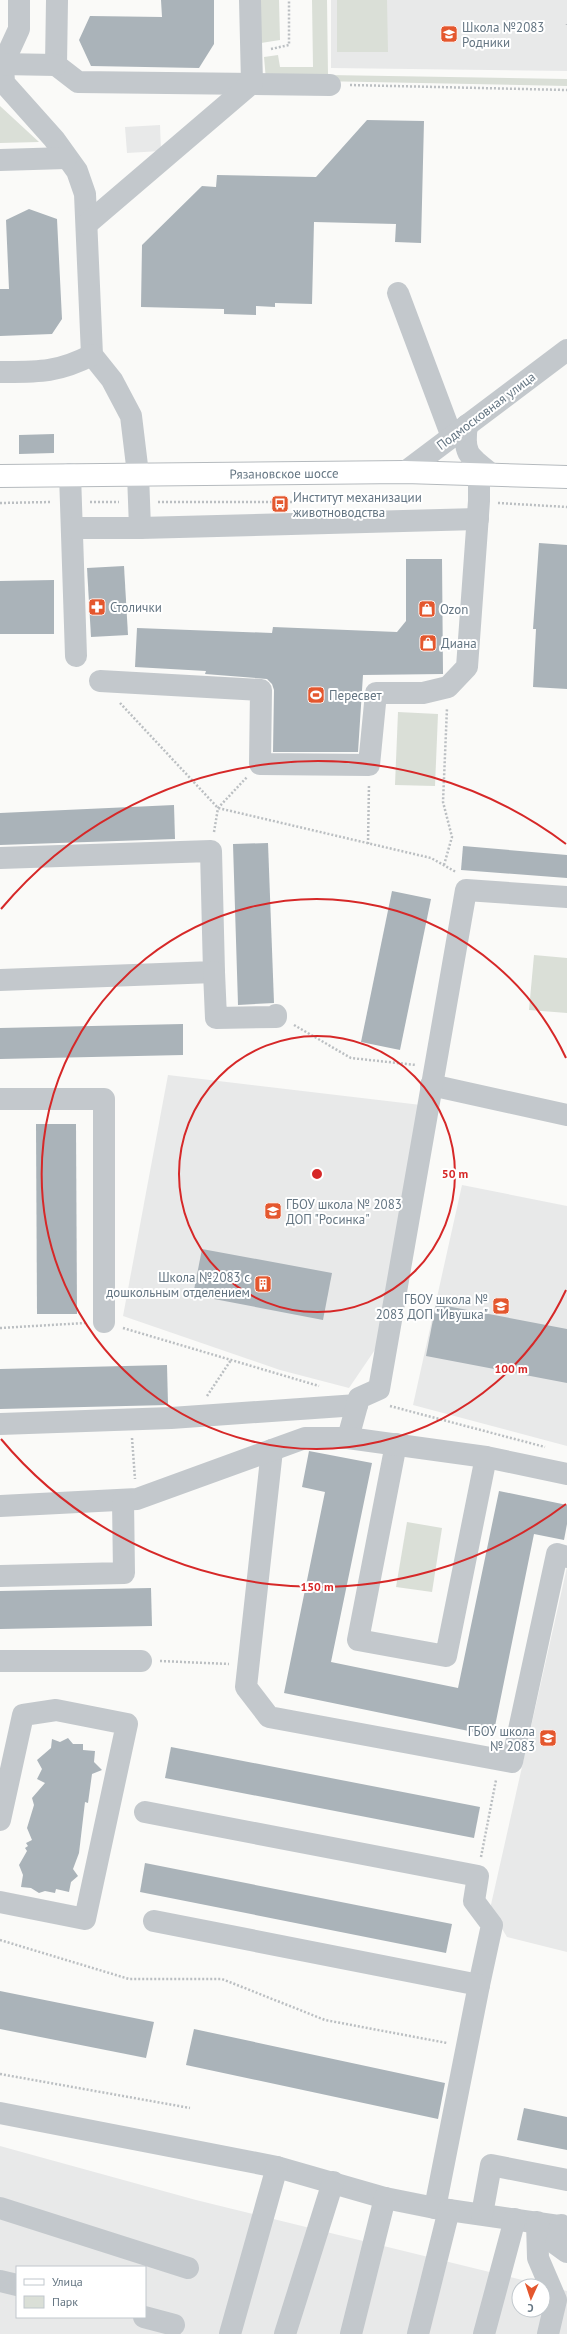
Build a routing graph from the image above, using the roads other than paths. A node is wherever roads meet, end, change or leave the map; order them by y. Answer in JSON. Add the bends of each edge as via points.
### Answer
{"nodes":[{"id":1,"x":19,"y":0,"type":"edge"},
{"id":2,"x":57,"y":0,"type":"edge"},
{"id":3,"x":250,"y":0,"type":"edge"},
{"id":4,"x":2,"y":64,"type":"edge"},
{"id":5,"x":56,"y":65,"type":"junction"},
{"id":6,"x":252,"y":83,"type":"junction"},
{"id":7,"x":330,"y":85,"type":"road end"},
{"id":8,"x":66,"y":158,"type":"junction"},
{"id":9,"x":0,"y":160,"type":"edge"},
{"id":10,"x":87,"y":224,"type":"junction"},
{"id":11,"x":398,"y":293,"type":"dead end"},
{"id":12,"x":567,"y":350,"type":"edge"},
{"id":13,"x":92,"y":355,"type":"junction"},
{"id":14,"x":0,"y":372,"type":"edge"},
{"id":15,"x":460,"y":431,"type":"junction"},
{"id":16,"x":405,"y":472,"type":"junction"},
{"id":17,"x":70,"y":474,"type":"junction"},
{"id":18,"x":138,"y":474,"type":"junction"},
{"id":19,"x":484,"y":474,"type":"junction"},
{"id":20,"x":0,"y":476,"type":"edge"},
{"id":21,"x":567,"y":477,"type":"edge"},
{"id":22,"x":478,"y":519,"type":"junction"},
{"id":23,"x":72,"y":528,"type":"junction"},
{"id":24,"x":140,"y":528,"type":"junction"},
{"id":25,"x":76,"y":656,"type":"dead end"},
{"id":26,"x":100,"y":681,"type":"road end"},
{"id":27,"x":0,"y":858,"type":"edge"},
{"id":28,"x":567,"y":897,"type":"edge"},
{"id":29,"x":214,"y":972,"type":"junction"},
{"id":30,"x":0,"y":980,"type":"edge"},
{"id":31,"x":276,"y":1015,"type":"road end"},
{"id":32,"x":433,"y":1076,"type":"junction"},
{"id":33,"x":0,"y":1099,"type":"edge"},
{"id":34,"x":567,"y":1115,"type":"edge"},
{"id":35,"x":104,"y":1322,"type":"road end"},
{"id":36,"x":358,"y":1402,"type":"junction"},
{"id":37,"x":0,"y":1424,"type":"edge"},
{"id":38,"x":348,"y":1438,"type":"junction"},
{"id":39,"x":396,"y":1444,"type":"junction"},
{"id":40,"x":272,"y":1450,"type":"junction"},
{"id":41,"x":486,"y":1457,"type":"junction"},
{"id":42,"x":567,"y":1474,"type":"edge"},
{"id":43,"x":130,"y":1500,"type":"junction"},
{"id":44,"x":0,"y":1506,"type":"edge"},
{"id":45,"x":567,"y":1557,"type":"edge"},
{"id":46,"x":0,"y":1576,"type":"edge"},
{"id":47,"x":0,"y":1661,"type":"edge"},
{"id":48,"x":141,"y":1661,"type":"road end"},
{"id":49,"x":6,"y":1761,"type":"edge"},
{"id":50,"x":145,"y":1812,"type":"dead end"},
{"id":51,"x":0,"y":1820,"type":"edge"},
{"id":52,"x":0,"y":1902,"type":"edge"},
{"id":53,"x":154,"y":1921,"type":"dead end"},
{"id":54,"x":479,"y":1985,"type":"junction"},
{"id":55,"x":0,"y":2113,"type":"edge"},
{"id":56,"x":277,"y":2167,"type":"junction"},
{"id":57,"x":567,"y":2180,"type":"edge"},
{"id":58,"x":332,"y":2182,"type":"junction"},
{"id":59,"x":385,"y":2198,"type":"junction"},
{"id":60,"x":0,"y":2208,"type":"edge"},
{"id":61,"x":442,"y":2209,"type":"junction"},
{"id":62,"x":482,"y":2214,"type":"junction"},
{"id":63,"x":515,"y":2219,"type":"junction"},
{"id":64,"x":537,"y":2222,"type":"junction"},
{"id":65,"x":564,"y":2226,"type":"edge"},
{"id":66,"x":567,"y":2252,"type":"edge"},
{"id":67,"x":188,"y":2268,"type":"dead end"},
{"id":68,"x":0,"y":2281,"type":"edge"},
{"id":69,"x":16,"y":2285,"type":"edge"},
{"id":70,"x":146,"y":2318,"type":"edge"},
{"id":71,"x":174,"y":2326,"type":"dead end"},
{"id":72,"x":230,"y":2334,"type":"edge"},
{"id":73,"x":285,"y":2334,"type":"edge"},
{"id":74,"x":351,"y":2334,"type":"edge"},
{"id":75,"x":418,"y":2334,"type":"edge"},
{"id":76,"x":484,"y":2334,"type":"edge"},
{"id":77,"x":548,"y":2334,"type":"edge"}],
"edges":[{"from":1,"to":4,"type":"street","via":[[19,29]]},
{"from":2,"to":5,"type":"street"},
{"from":3,"to":6,"type":"street"},
{"from":4,"to":5,"type":"street"},
{"from":4,"to":8,"type":"street","via":[[4,83],[54,139]]},
{"from":5,"to":6,"type":"street","via":[[78,82]]},
{"from":6,"to":7,"type":"street"},
{"from":6,"to":10,"type":"street"},
{"from":8,"to":9,"type":"street"},
{"from":8,"to":10,"type":"street","via":[[77,171],[85,194]]},
{"from":10,"to":13,"type":"street"},
{"from":11,"to":15,"type":"street"},
{"from":12,"to":15,"type":"street","name":"Подмосковная улица"},
{"from":13,"to":14,"type":"street","via":[[70,366],[47,372]]},
{"from":13,"to":18,"type":"street","via":[[112,380],[130,416]]},
{"from":15,"to":16,"type":"street","name":"Подмосковная улица"},
{"from":15,"to":19,"type":"street","via":[[464,444]]},
{"from":16,"to":18,"type":"main road","name":"Рязановское шоссе"},
{"from":16,"to":19,"type":"main road","name":"Рязановское шоссе"},
{"from":17,"to":18,"type":"main road","name":"Рязановское шоссе"},
{"from":17,"to":20,"type":"main road","name":"Рязановское шоссе"},
{"from":17,"to":23,"type":"street"},
{"from":18,"to":24,"type":"street"},
{"from":19,"to":21,"type":"main road","name":"Рязановское шоссе"},
{"from":19,"to":22,"type":"street"},
{"from":22,"to":24,"type":"street"},
{"from":22,"to":26,"type":"street","via":[[467,667],[448,687],[423,693],[376,693],[369,765],[260,764],[261,690]]},
{"from":23,"to":24,"type":"street"},
{"from":23,"to":25,"type":"street"},
{"from":27,"to":29,"type":"street","via":[[211,851]]},
{"from":28,"to":32,"type":"street","via":[[466,890]]},
{"from":29,"to":30,"type":"street"},
{"from":29,"to":31,"type":"street","via":[[216,1018]]},
{"from":32,"to":34,"type":"street"},
{"from":32,"to":36,"type":"street","via":[[379,1389]]},
{"from":33,"to":35,"type":"street","via":[[104,1099]]},
{"from":36,"to":37,"type":"street","via":[[171,1418]]},
{"from":36,"to":38,"type":"street"},
{"from":38,"to":39,"type":"street"},
{"from":38,"to":40,"type":"street","via":[[305,1438]]},
{"from":39,"to":41,"type":"street"},
{"from":39,"to":41,"type":"street","via":[[358,1640],[446,1656]]},
{"from":40,"to":43,"type":"street"},
{"from":40,"to":45,"type":"street","via":[[246,1687],[269,1717],[512,1762],[557,1554]]},
{"from":41,"to":42,"type":"street"},
{"from":43,"to":44,"type":"street"},
{"from":43,"to":46,"type":"street","via":[[124,1574]]},
{"from":47,"to":48,"type":"street"},
{"from":49,"to":51,"type":"street"},
{"from":49,"to":52,"type":"street","via":[[23,1715],[56,1710],[128,1724],[85,1919]]},
{"from":50,"to":54,"type":"street","via":[[478,1876],[474,1901],[492,1925]]},
{"from":53,"to":54,"type":"street"},
{"from":54,"to":61,"type":"street"},
{"from":55,"to":56,"type":"street"},
{"from":56,"to":58,"type":"street"},
{"from":56,"to":72,"type":"street"},
{"from":57,"to":62,"type":"street","via":[[491,2165]]},
{"from":58,"to":59,"type":"street"},
{"from":58,"to":73,"type":"street"},
{"from":59,"to":61,"type":"street"},
{"from":59,"to":74,"type":"street"},
{"from":60,"to":67,"type":"street"},
{"from":61,"to":62,"type":"street"},
{"from":61,"to":75,"type":"street"},
{"from":62,"to":63,"type":"street"},
{"from":63,"to":64,"type":"street"},
{"from":63,"to":76,"type":"street"},
{"from":64,"to":65,"type":"street"},
{"from":64,"to":77,"type":"street","via":[[538,2258],[556,2300]]},
{"from":65,"to":66,"type":"street","via":[[556,2244]]},
{"from":68,"to":69,"type":"street"},
{"from":70,"to":71,"type":"street"}]}
